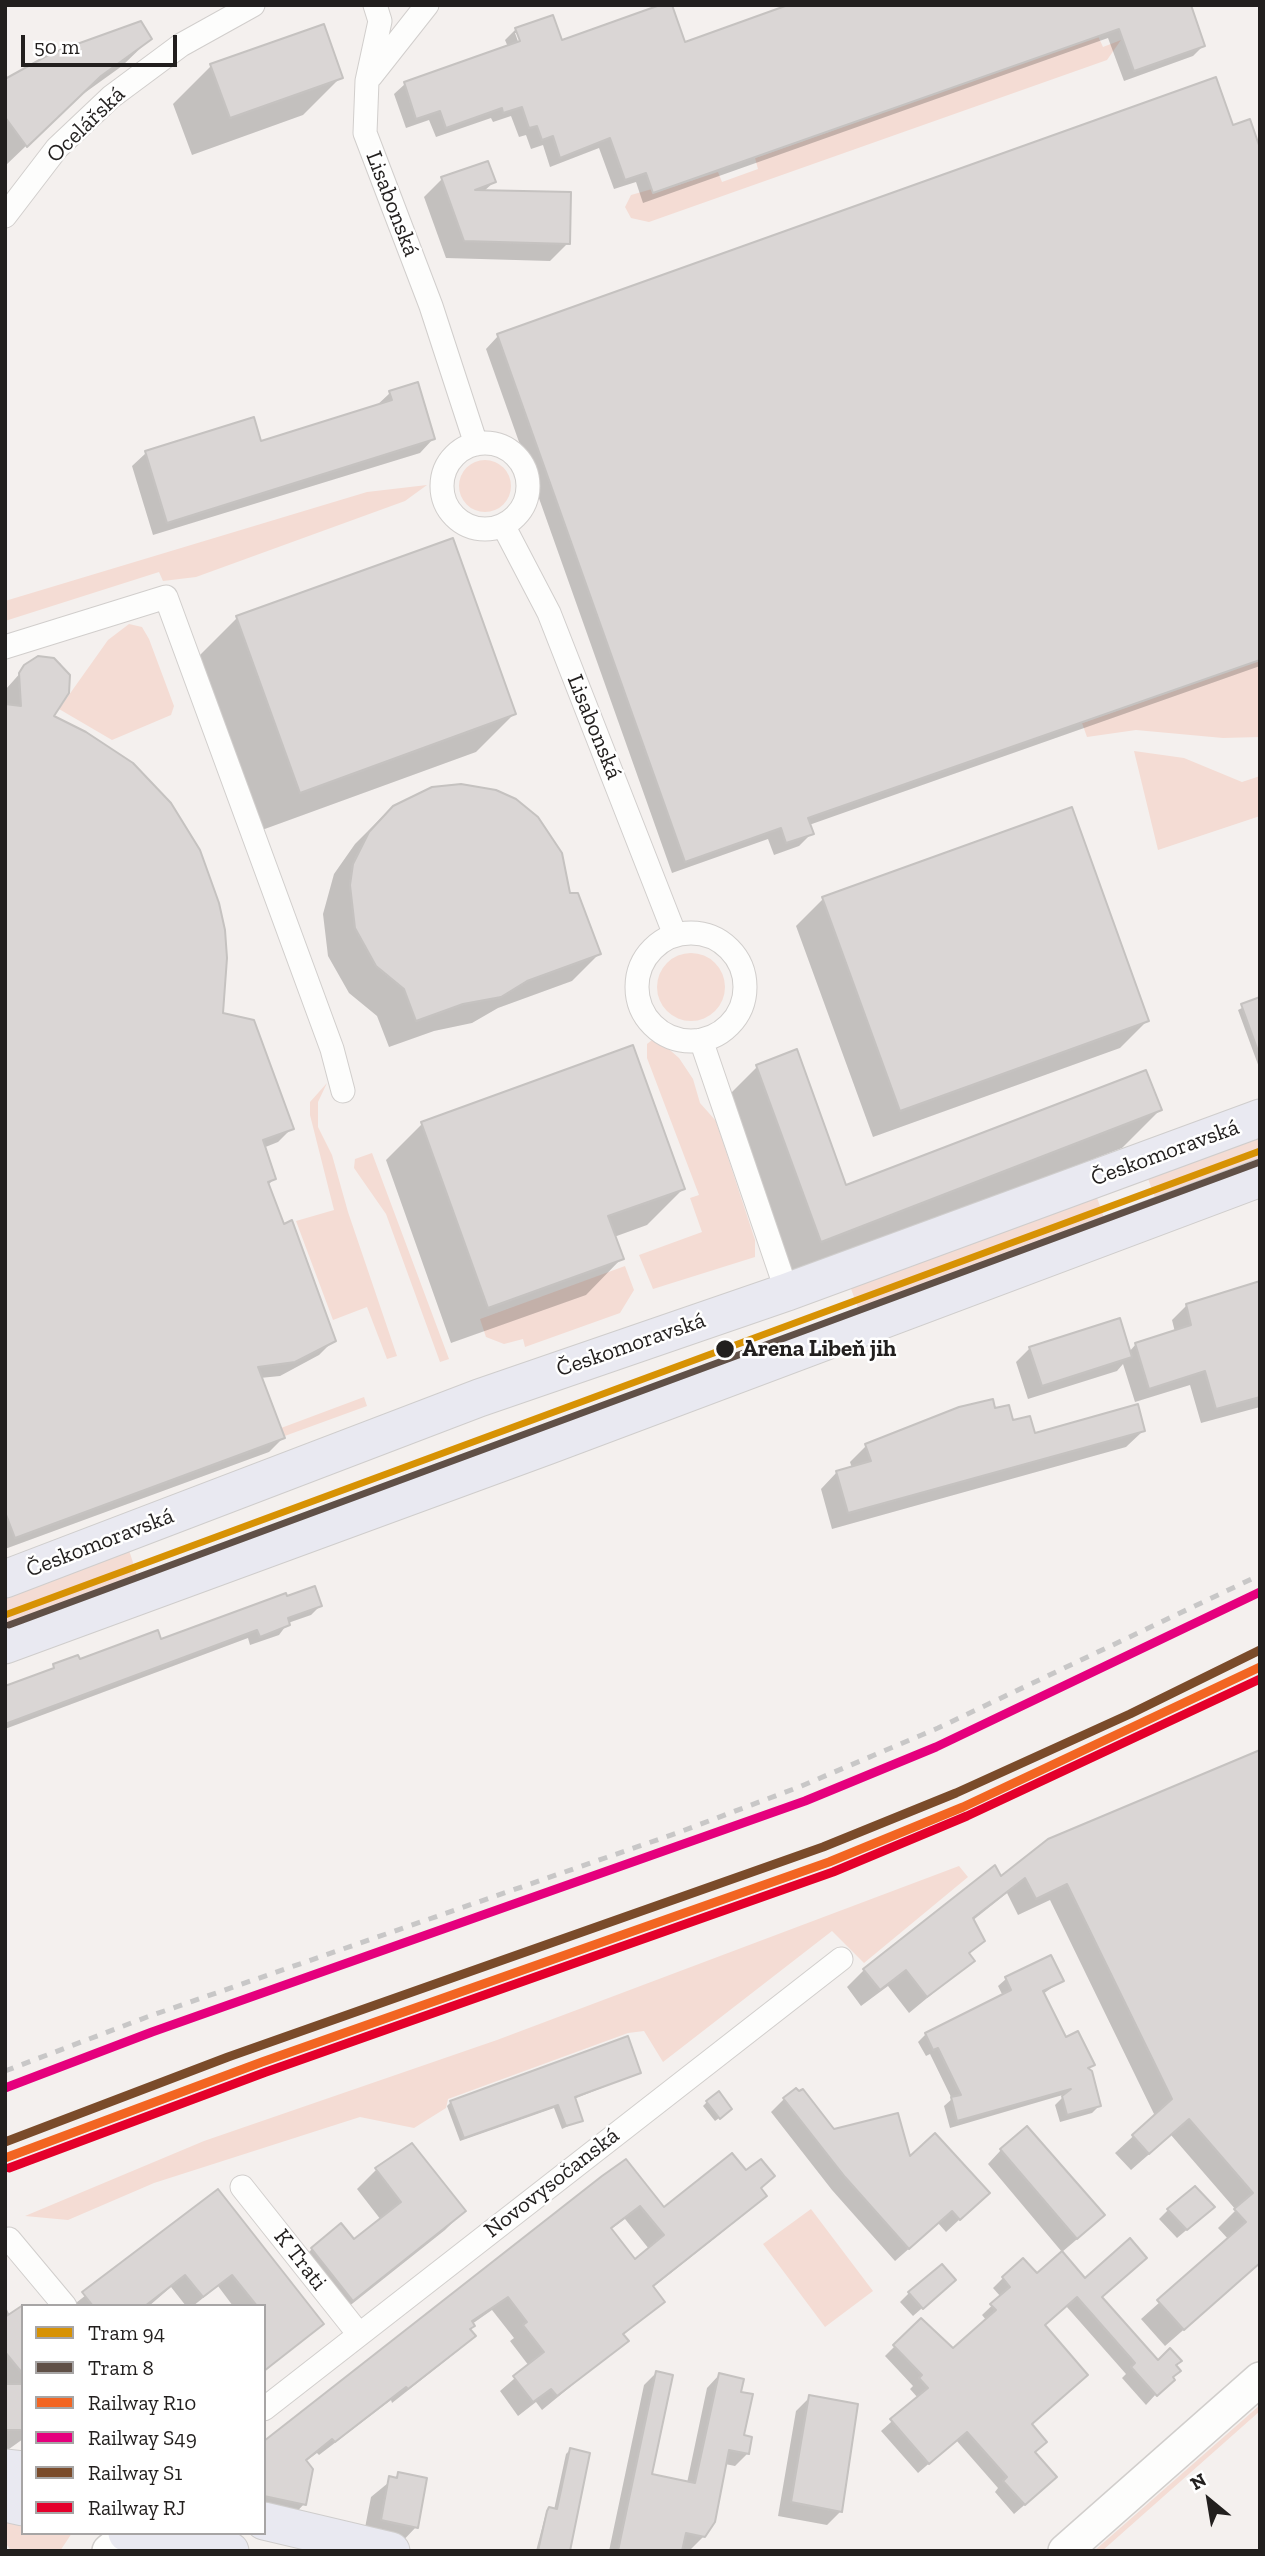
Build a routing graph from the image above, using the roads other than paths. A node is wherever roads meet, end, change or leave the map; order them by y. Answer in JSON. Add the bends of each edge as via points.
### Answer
{"nodes":[{"id":1,"x":253,"y":5,"type":"edge"},
{"id":2,"x":375,"y":5,"type":"edge"},
{"id":3,"x":427,"y":5,"type":"edge"},
{"id":4,"x":367,"y":81,"type":"junction"},
{"id":5,"x":5,"y":216,"type":"edge"},
{"id":6,"x":476,"y":444,"type":"junction"},
{"id":7,"x":503,"y":525,"type":"junction"},
{"id":8,"x":5,"y":647,"type":"edge"},
{"id":9,"x":675,"y":935,"type":"junction"},
{"id":10,"x":701,"y":1040,"type":"junction"},
{"id":11,"x":343,"y":1091,"type":"dead end"},
{"id":12,"x":1260,"y":1118,"type":"edge"},
{"id":13,"x":1260,"y":1178,"type":"edge"},
{"id":14,"x":787,"y":1292,"type":"junction"},
{"id":15,"x":5,"y":1579,"type":"edge"},
{"id":16,"x":5,"y":1645,"type":"edge"},
{"id":17,"x":841,"y":1959,"type":"dead end"},
{"id":18,"x":242,"y":2187,"type":"dead end"},
{"id":19,"x":7,"y":2240,"type":"edge"},
{"id":20,"x":63,"y":2304,"type":"edge"},
{"id":21,"x":358,"y":2333,"type":"junction"},
{"id":22,"x":1260,"y":2379,"type":"edge"},
{"id":23,"x":266,"y":2407,"type":"edge"},
{"id":24,"x":266,"y":2521,"type":"edge"},
{"id":25,"x":129,"y":2535,"type":"edge"},
{"id":26,"x":136,"y":2535,"type":"edge"},
{"id":27,"x":109,"y":2551,"type":"edge"},
{"id":28,"x":230,"y":2551,"type":"edge"},
{"id":29,"x":391,"y":2551,"type":"edge"},
{"id":30,"x":1065,"y":2551,"type":"edge"}],
"edges":[{"from":1,"to":5,"type":"street","name":"Ocelářská","via":[[181,45],[111,97],[57,148]]},
{"from":2,"to":4,"type":"street","name":"Lisabonská","via":[[380,21]]},
{"from":3,"to":4,"type":"street"},
{"from":4,"to":6,"type":"street","name":"Lisabonská","via":[[365,133],[431,306]]},
{"from":6,"to":7,"type":"street","via":[[501,446],[520,461],[525,472],[526,497]]},
{"from":6,"to":7,"type":"street","via":[[449,463],[443,496],[447,508],[466,524],[478,528]]},
{"from":7,"to":9,"type":"street","name":"Lisabonská","via":[[549,613]]},
{"from":8,"to":11,"type":"street","via":[[166,597]]},
{"from":9,"to":10,"type":"street","via":[[660,943],[643,962],[637,987],[639,1004],[646,1018],[664,1033]]},
{"from":9,"to":10,"type":"street","via":[[698,933],[720,940],[740,963],[745,979],[745,995],[730,1024]]},
{"from":10,"to":14,"type":"street"},
{"from":12,"to":14,"type":"main road","name":"Českomoravská"},
{"from":13,"to":16,"type":"main road"},
{"from":14,"to":15,"type":"main road","name":"Českomoravská","via":[[479,1398]]},
{"from":17,"to":21,"type":"street","name":"Novovysočanská"},
{"from":18,"to":21,"type":"street","name":"K Trati"},
{"from":19,"to":20,"type":"street"},
{"from":21,"to":23,"type":"street","name":"Novovysočanská"},
{"from":22,"to":30,"type":"main road"},
{"from":24,"to":29,"type":"main road"},
{"from":25,"to":27,"type":"main road"},
{"from":26,"to":28,"type":"main road"}]}
